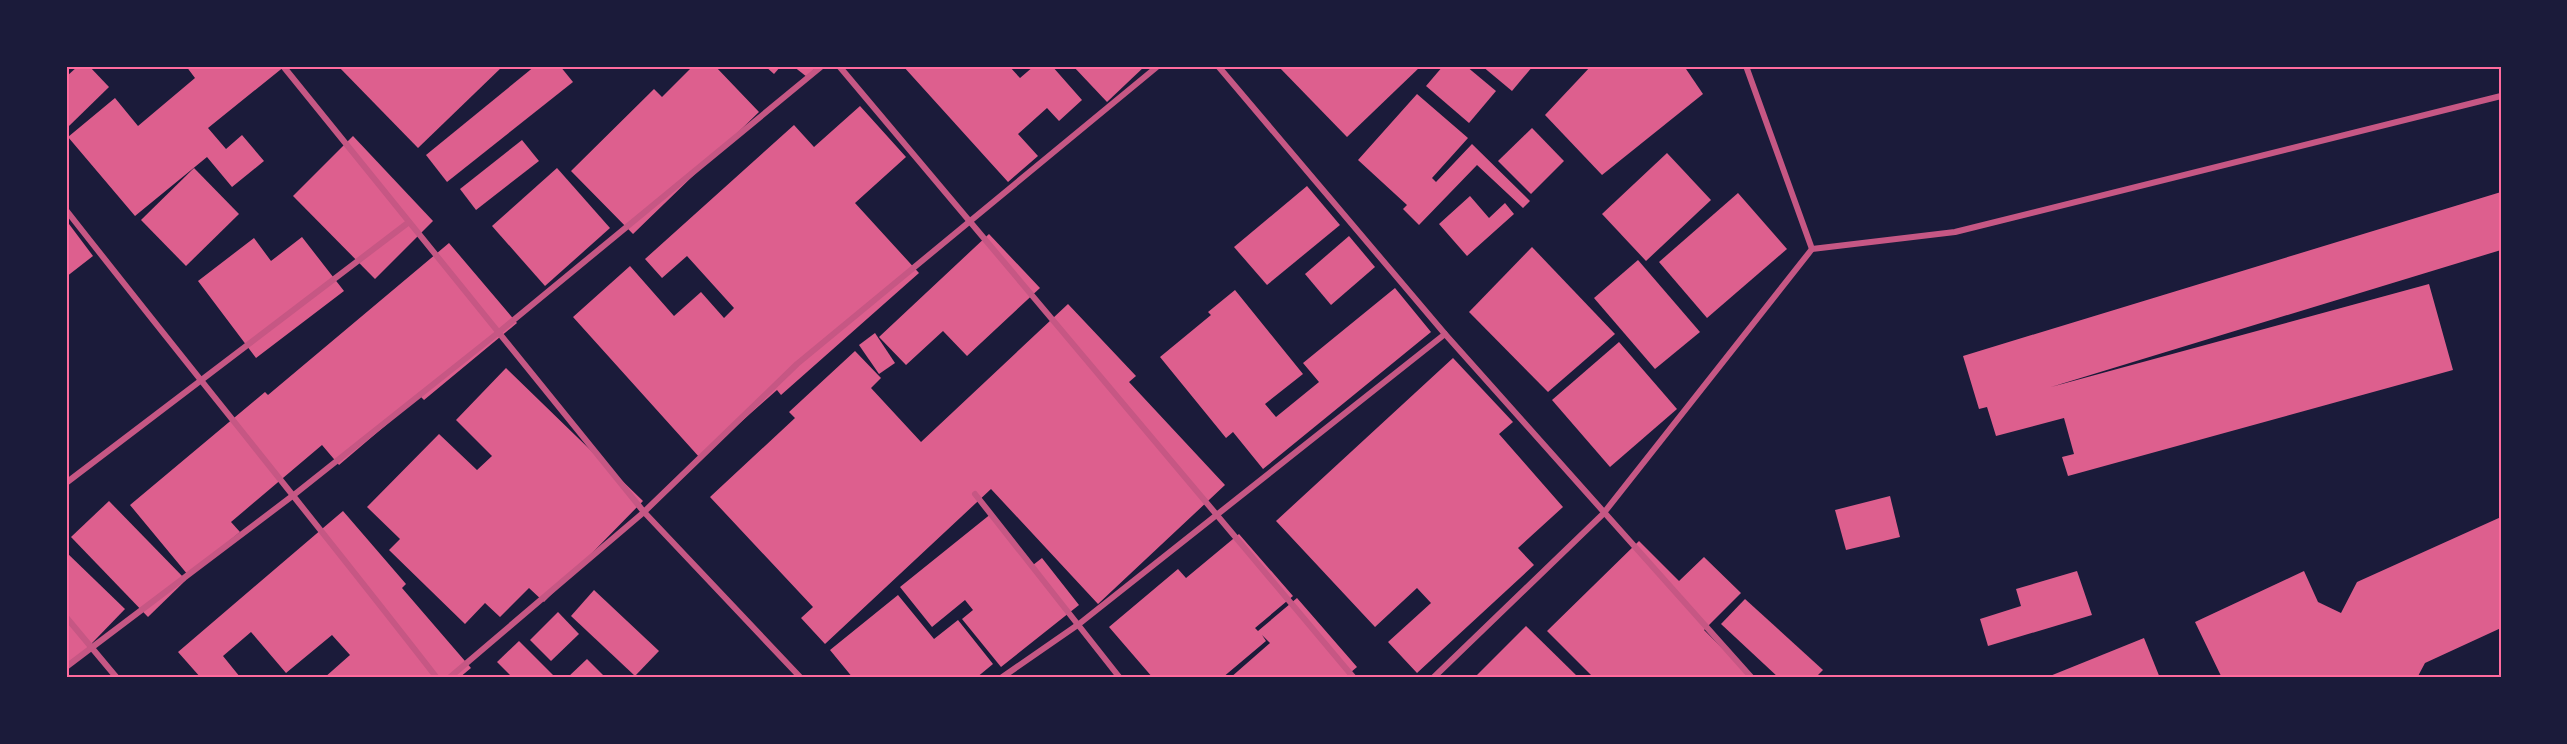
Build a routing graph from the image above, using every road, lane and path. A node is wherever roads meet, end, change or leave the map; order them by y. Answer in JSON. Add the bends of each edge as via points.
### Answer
{"nodes":[{"id":1,"x":283,"y":66,"type":"edge"},
{"id":2,"x":822,"y":66,"type":"edge"},
{"id":3,"x":839,"y":66,"type":"edge"},
{"id":4,"x":1158,"y":66,"type":"edge"},
{"id":5,"x":1218,"y":66,"type":"edge"},
{"id":6,"x":1746,"y":66,"type":"edge"},
{"id":7,"x":2501,"y":96,"type":"edge"},
{"id":8,"x":66,"y":210,"type":"edge"},
{"id":9,"x":970,"y":219,"type":"junction"},
{"id":10,"x":409,"y":222,"type":"junction"},
{"id":11,"x":1812,"y":249,"type":"junction"},
{"id":12,"x":499,"y":332,"type":"junction"},
{"id":13,"x":1445,"y":334,"type":"junction"},
{"id":14,"x":201,"y":382,"type":"junction"},
{"id":15,"x":66,"y":483,"type":"edge"},
{"id":16,"x":295,"y":494,"type":"junction"},
{"id":17,"x":975,"y":494,"type":"dead end"},
{"id":18,"x":644,"y":512,"type":"junction"},
{"id":19,"x":1216,"y":513,"type":"junction"},
{"id":20,"x":1603,"y":514,"type":"junction"},
{"id":21,"x":66,"y":617,"type":"edge"},
{"id":22,"x":1079,"y":624,"type":"junction"},
{"id":23,"x":91,"y":647,"type":"junction"},
{"id":24,"x":66,"y":667,"type":"edge"},
{"id":25,"x":117,"y":678,"type":"edge"},
{"id":26,"x":437,"y":678,"type":"edge"},
{"id":27,"x":449,"y":678,"type":"edge"},
{"id":28,"x":801,"y":678,"type":"edge"},
{"id":29,"x":1001,"y":678,"type":"edge"},
{"id":30,"x":1120,"y":678,"type":"edge"},
{"id":31,"x":1354,"y":678,"type":"edge"},
{"id":32,"x":1433,"y":678,"type":"edge"},
{"id":33,"x":1752,"y":678,"type":"edge"}],
"edges":[{"from":1,"to":10,"type":"street"},
{"from":2,"to":12,"type":"street"},
{"from":3,"to":9,"type":"street"},
{"from":4,"to":9,"type":"street"},
{"from":5,"to":13,"type":"street"},
{"from":6,"to":11,"type":"street"},
{"from":7,"to":11,"type":"street","via":[[1955,232]]},
{"from":8,"to":14,"type":"street"},
{"from":9,"to":18,"type":"street","via":[[797,364]]},
{"from":9,"to":19,"type":"street"},
{"from":10,"to":12,"type":"street"},
{"from":10,"to":14,"type":"street"},
{"from":11,"to":20,"type":"street"},
{"from":12,"to":16,"type":"street"},
{"from":12,"to":18,"type":"street"},
{"from":13,"to":19,"type":"street"},
{"from":13,"to":20,"type":"street"},
{"from":14,"to":15,"type":"street"},
{"from":14,"to":16,"type":"street"},
{"from":16,"to":23,"type":"street"},
{"from":16,"to":26,"type":"street"},
{"from":17,"to":22,"type":"street"},
{"from":18,"to":27,"type":"street"},
{"from":18,"to":28,"type":"street"},
{"from":19,"to":22,"type":"street"},
{"from":19,"to":31,"type":"street"},
{"from":20,"to":32,"type":"street"},
{"from":20,"to":33,"type":"street"},
{"from":21,"to":23,"type":"street"},
{"from":22,"to":29,"type":"street"},
{"from":22,"to":30,"type":"street"},
{"from":23,"to":24,"type":"street"},
{"from":23,"to":25,"type":"street"}]}
